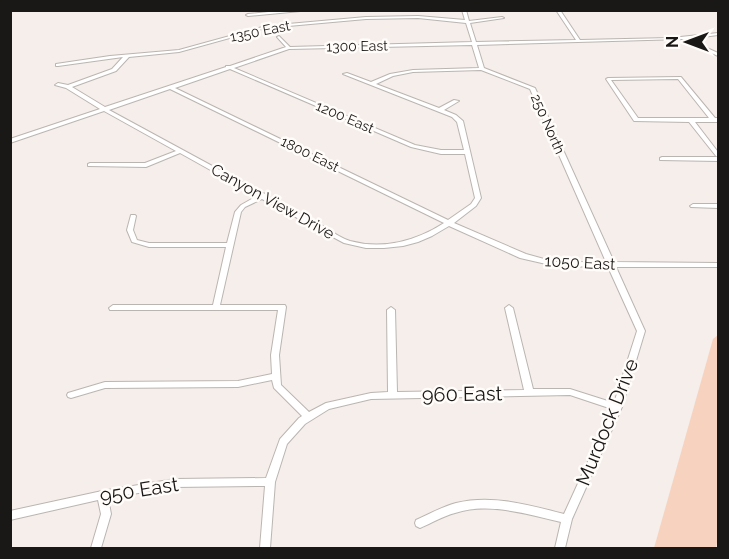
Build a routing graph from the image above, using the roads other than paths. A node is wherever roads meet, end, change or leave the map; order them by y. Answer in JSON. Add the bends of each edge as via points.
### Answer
{"nodes":[{"id":1,"x":309,"y":10,"type":"edge"},
{"id":2,"x":340,"y":10,"type":"edge"},
{"id":3,"x":402,"y":10,"type":"edge"},
{"id":4,"x":464,"y":10,"type":"edge"},
{"id":5,"x":558,"y":10,"type":"edge"},
{"id":6,"x":248,"y":15,"type":"dead end"},
{"id":7,"x":403,"y":18,"type":"junction"},
{"id":8,"x":502,"y":18,"type":"dead end"},
{"id":9,"x":341,"y":20,"type":"junction"},
{"id":10,"x":468,"y":22,"type":"junction"},
{"id":11,"x":718,"y":34,"type":"edge"},
{"id":12,"x":279,"y":37,"type":"dead end"},
{"id":13,"x":682,"y":38,"type":"junction"},
{"id":14,"x":579,"y":41,"type":"junction"},
{"id":15,"x":473,"y":44,"type":"junction"},
{"id":16,"x":289,"y":48,"type":"junction"},
{"id":17,"x":127,"y":56,"type":"junction"},
{"id":18,"x":718,"y":56,"type":"edge"},
{"id":19,"x":58,"y":65,"type":"dead end"},
{"id":20,"x":228,"y":67,"type":"junction"},
{"id":21,"x":482,"y":69,"type":"junction"},
{"id":22,"x":345,"y":74,"type":"dead end"},
{"id":23,"x":372,"y":84,"type":"junction"},
{"id":24,"x":58,"y":85,"type":"dead end"},
{"id":25,"x":68,"y":87,"type":"junction"},
{"id":26,"x":170,"y":87,"type":"junction"},
{"id":27,"x":456,"y":101,"type":"dead end"},
{"id":28,"x":104,"y":109,"type":"junction"},
{"id":29,"x":440,"y":110,"type":"junction"},
{"id":30,"x":691,"y":120,"type":"junction"},
{"id":31,"x":716,"y":120,"type":"edge"},
{"id":32,"x":10,"y":141,"type":"edge"},
{"id":33,"x":182,"y":151,"type":"junction"},
{"id":34,"x":467,"y":152,"type":"junction"},
{"id":35,"x":718,"y":157,"type":"edge"},
{"id":36,"x":662,"y":159,"type":"dead end"},
{"id":37,"x":90,"y":165,"type":"dead end"},
{"id":38,"x":264,"y":195,"type":"junction"},
{"id":39,"x":693,"y":206,"type":"dead end"},
{"id":40,"x":718,"y":206,"type":"edge"},
{"id":41,"x":133,"y":216,"type":"dead end"},
{"id":42,"x":449,"y":223,"type":"junction"},
{"id":43,"x":231,"y":245,"type":"junction"},
{"id":44,"x":610,"y":265,"type":"junction"},
{"id":45,"x":718,"y":265,"type":"edge"},
{"id":46,"x":216,"y":307,"type":"junction"},
{"id":47,"x":113,"y":308,"type":"dead end"},
{"id":48,"x":509,"y":308,"type":"dead end"},
{"id":49,"x":391,"y":310,"type":"dead end"},
{"id":50,"x":276,"y":376,"type":"junction"},
{"id":51,"x":529,"y":393,"type":"junction"},
{"id":52,"x":71,"y":395,"type":"dead end"},
{"id":53,"x":393,"y":395,"type":"junction"},
{"id":54,"x":617,"y":407,"type":"junction"},
{"id":55,"x":309,"y":417,"type":"junction"},
{"id":56,"x":270,"y":482,"type":"junction"},
{"id":57,"x":102,"y":495,"type":"junction"},
{"id":58,"x":10,"y":516,"type":"edge"},
{"id":59,"x":567,"y":519,"type":"junction"},
{"id":60,"x":420,"y":523,"type":"dead end"},
{"id":61,"x":96,"y":549,"type":"edge"},
{"id":62,"x":265,"y":549,"type":"edge"},
{"id":63,"x":560,"y":549,"type":"edge"}],
"edges":[{"from":1,"to":6,"type":"street"},
{"from":2,"to":9,"type":"street"},
{"from":3,"to":7,"type":"street"},
{"from":4,"to":10,"type":"street"},
{"from":5,"to":14,"type":"street"},
{"from":7,"to":9,"type":"street","name":"1350 East"},
{"from":7,"to":10,"type":"street","name":"1350 East"},
{"from":8,"to":10,"type":"street","name":"1350 East"},
{"from":9,"to":17,"type":"street","name":"1350 East","via":[[254,29],[179,51]]},
{"from":10,"to":15,"type":"street"},
{"from":11,"to":13,"type":"street","name":"1300 East"},
{"from":12,"to":16,"type":"street"},
{"from":13,"to":14,"type":"street","name":"1300 East"},
{"from":13,"to":18,"type":"street"},
{"from":14,"to":15,"type":"street","name":"1300 East"},
{"from":15,"to":16,"type":"street","name":"1300 East"},
{"from":15,"to":21,"type":"street"},
{"from":16,"to":20,"type":"street","name":"1300 East"},
{"from":17,"to":19,"type":"street","name":"1350 East"},
{"from":17,"to":25,"type":"street","via":[[114,70]]},
{"from":20,"to":26,"type":"street","name":"1300 East"},
{"from":20,"to":34,"type":"street","name":"1200 East","via":[[413,146]]},
{"from":21,"to":23,"type":"street","via":[[413,71]]},
{"from":21,"to":44,"type":"street","name":"250 North","via":[[532,88]]},
{"from":22,"to":23,"type":"street"},
{"from":23,"to":29,"type":"street"},
{"from":24,"to":25,"type":"street"},
{"from":25,"to":28,"type":"street","name":"Canyon View Drive"},
{"from":26,"to":28,"type":"street","name":"1300 East"},
{"from":26,"to":42,"type":"street","name":"1800 East"},
{"from":27,"to":29,"type":"street"},
{"from":28,"to":32,"type":"street","name":"1300 East"},
{"from":28,"to":33,"type":"street","name":"Canyon View Drive"},
{"from":29,"to":34,"type":"street","via":[[460,121]]},
{"from":30,"to":31,"type":"street"},
{"from":30,"to":31,"type":"street","via":[[636,120],[608,79],[679,78]]},
{"from":30,"to":35,"type":"street"},
{"from":33,"to":37,"type":"street","via":[[146,165]]},
{"from":33,"to":38,"type":"street","name":"Canyon View Drive"},
{"from":34,"to":42,"type":"street","name":"Canyon View Drive","via":[[478,198]]},
{"from":35,"to":36,"type":"street"},
{"from":38,"to":42,"type":"street","name":"Canyon View Drive","via":[[358,245],[402,245],[423,240]]},
{"from":38,"to":43,"type":"street","via":[[238,212]]},
{"from":39,"to":40,"type":"street"},
{"from":41,"to":43,"type":"street","via":[[130,230],[134,241],[149,245]]},
{"from":42,"to":44,"type":"street","name":"1050 East","via":[[523,256],[555,264]]},
{"from":43,"to":46,"type":"street"},
{"from":44,"to":45,"type":"street","name":"1050 East"},
{"from":44,"to":54,"type":"street","name":"Murdock Drive","via":[[641,332]]},
{"from":46,"to":47,"type":"street"},
{"from":46,"to":50,"type":"street","via":[[282,306]]},
{"from":48,"to":51,"type":"street"},
{"from":49,"to":53,"type":"street"},
{"from":50,"to":52,"type":"street","via":[[238,384],[105,385]]},
{"from":50,"to":55,"type":"street","via":[[277,386]]},
{"from":51,"to":53,"type":"street","name":"960 East"},
{"from":51,"to":54,"type":"street","name":"960 East","via":[[570,392]]},
{"from":53,"to":55,"type":"street","name":"960 East","via":[[354,398],[326,406]]},
{"from":54,"to":59,"type":"street","name":"Murdock Drive"},
{"from":55,"to":56,"type":"street","name":"960 East","via":[[283,442]]},
{"from":56,"to":57,"type":"street","name":"950 East","via":[[175,483]]},
{"from":56,"to":62,"type":"street","name":"960 East"},
{"from":57,"to":58,"type":"street","name":"950 East"},
{"from":57,"to":61,"type":"street","via":[[106,514]]},
{"from":59,"to":60,"type":"street","via":[[482,506],[457,508]]},
{"from":59,"to":63,"type":"street","name":"Murdock Drive"}]}
